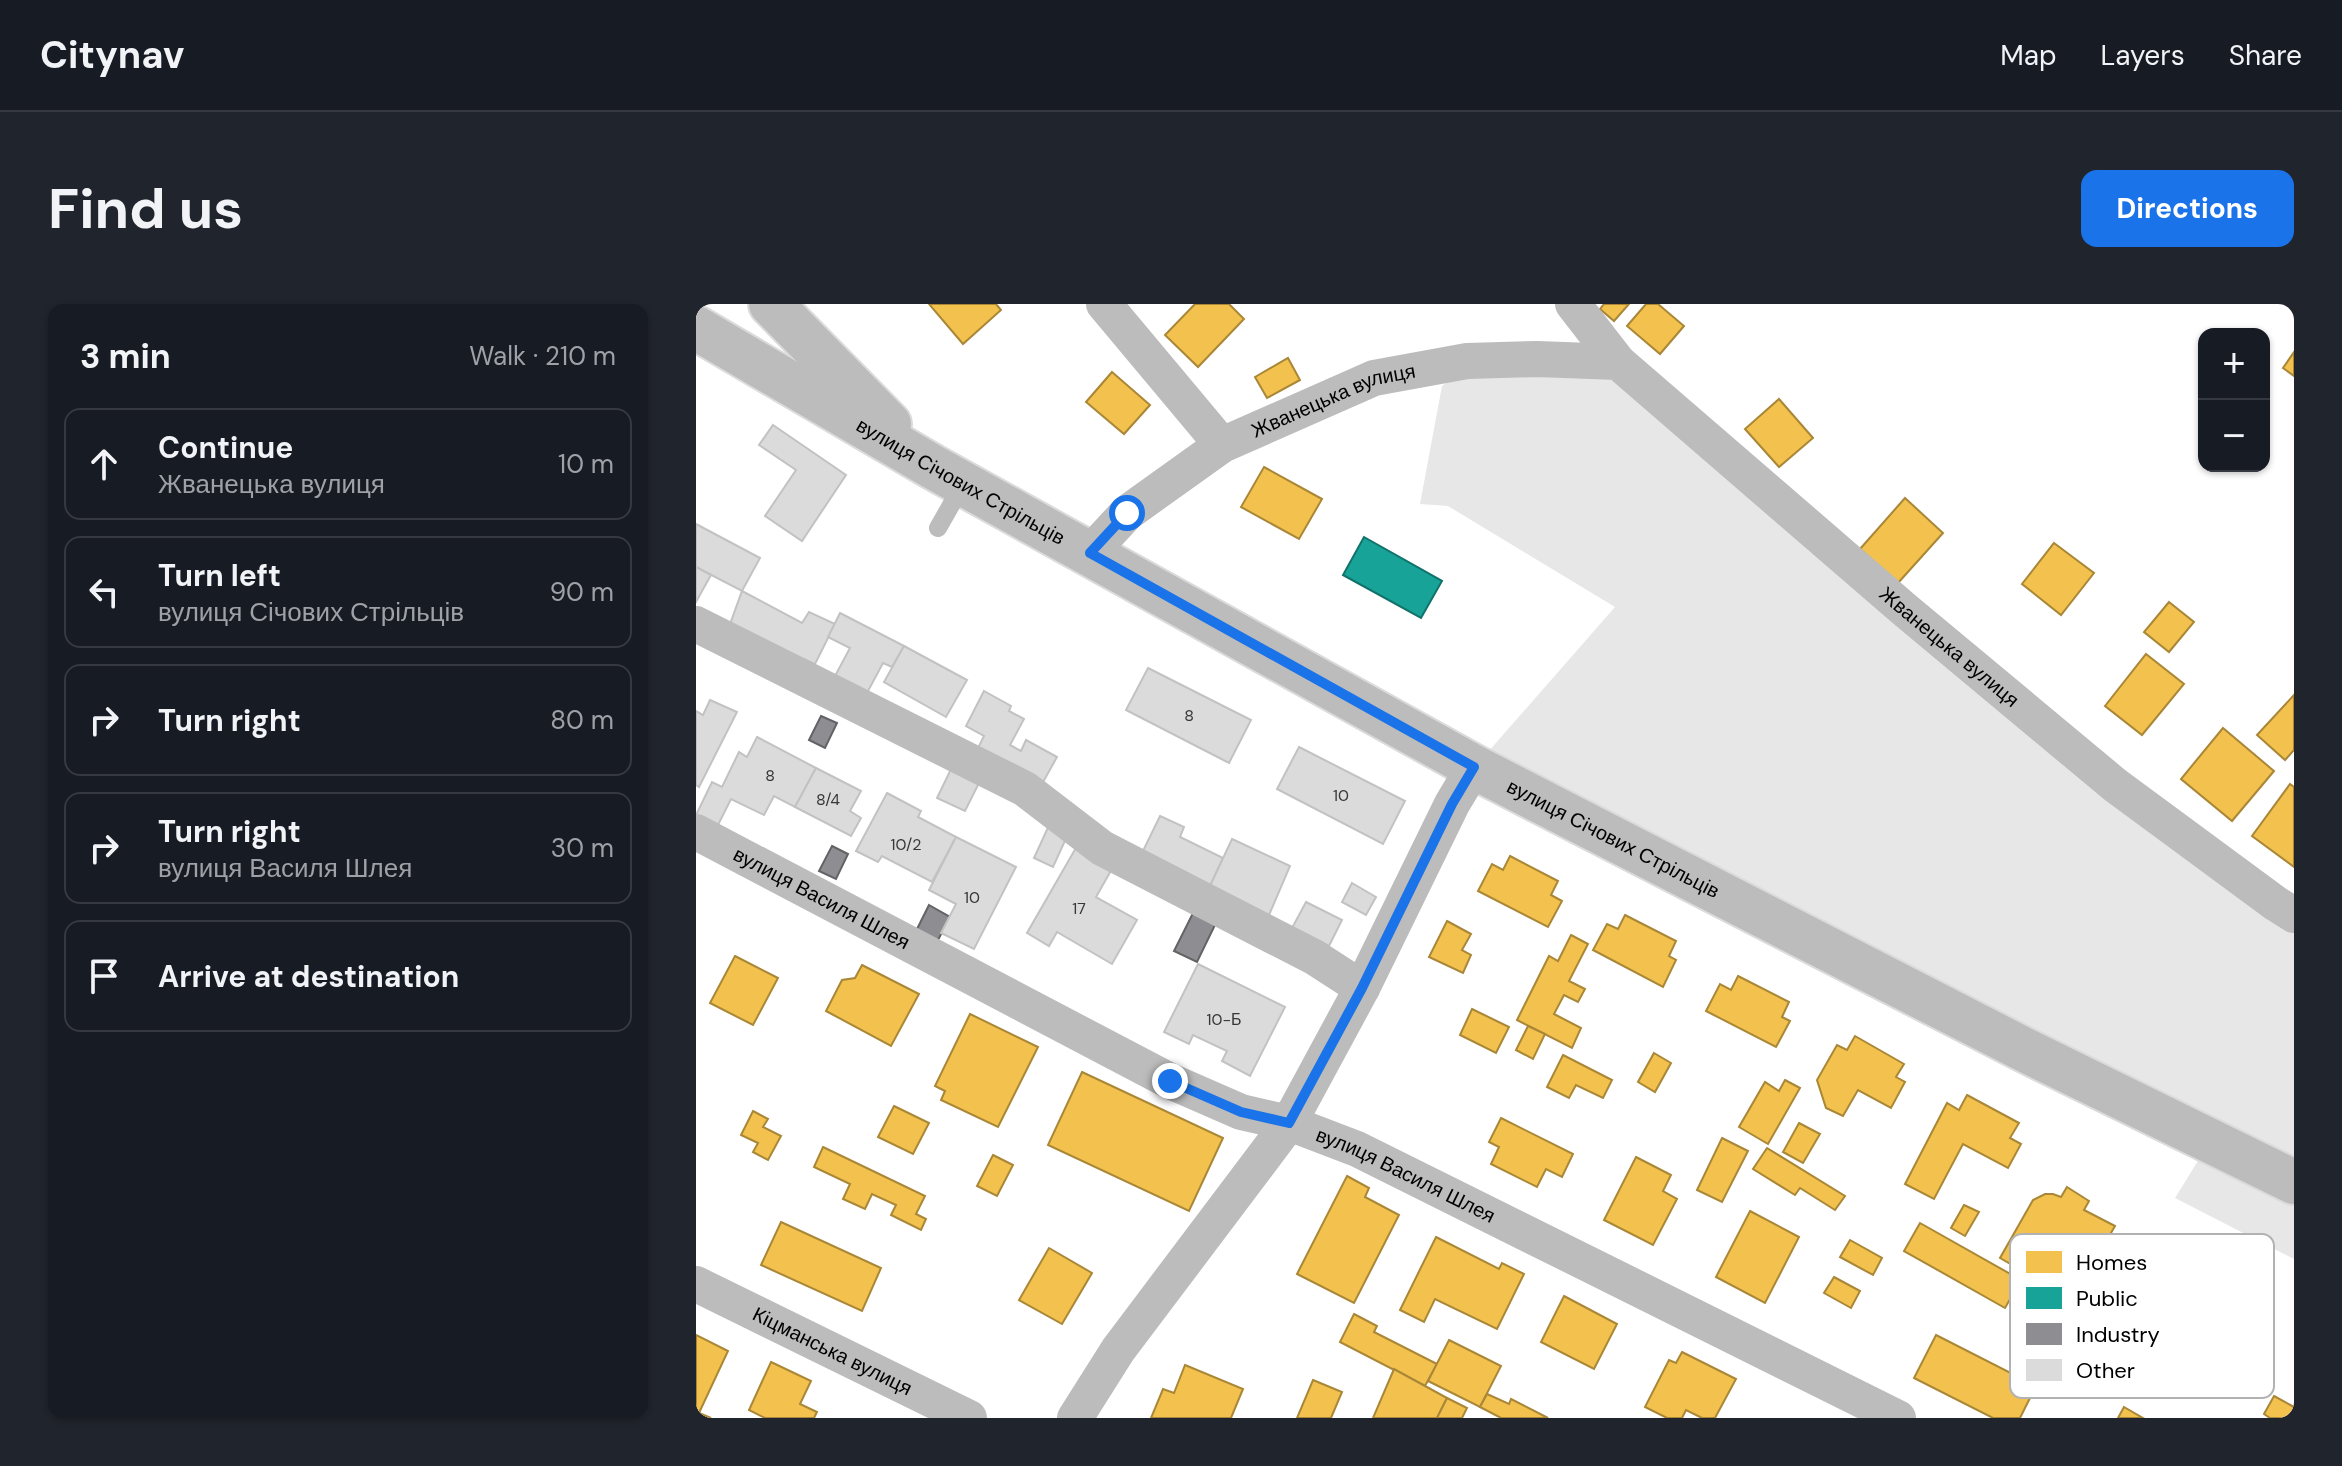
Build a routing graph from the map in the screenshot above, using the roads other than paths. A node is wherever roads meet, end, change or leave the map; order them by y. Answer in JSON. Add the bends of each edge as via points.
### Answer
{"nodes":[{"id":1,"x":771,"y":304,"type":"edge"},
{"id":2,"x":1104,"y":304,"type":"edge"},
{"id":3,"x":1573,"y":304,"type":"edge"},
{"id":4,"x":696,"y":328,"type":"edge"},
{"id":5,"x":1618,"y":362,"type":"junction"},
{"id":6,"x":1222,"y":445,"type":"junction"},
{"id":7,"x":948,"y":476,"type":"junction"},
{"id":8,"x":938,"y":528,"type":"dead end"},
{"id":9,"x":1090,"y":553,"type":"junction"},
{"id":10,"x":696,"y":624,"type":"edge"},
{"id":11,"x":1474,"y":767,"type":"junction"},
{"id":12,"x":696,"y":832,"type":"edge"},
{"id":13,"x":2294,"y":915,"type":"edge"},
{"id":14,"x":1362,"y":988,"type":"junction"},
{"id":15,"x":1289,"y":1123,"type":"junction"},
{"id":16,"x":2294,"y":1182,"type":"edge"},
{"id":17,"x":696,"y":1284,"type":"edge"},
{"id":18,"x":969,"y":1418,"type":"edge"},
{"id":19,"x":1075,"y":1418,"type":"edge"},
{"id":20,"x":1898,"y":1418,"type":"edge"}],
"edges":[{"from":1,"to":7,"type":"main road"},
{"from":2,"to":6,"type":"street"},
{"from":3,"to":5,"type":"street","name":"Жванецька вулиця"},
{"from":4,"to":7,"type":"main road","name":"вулиця Січових Стрільців"},
{"from":5,"to":6,"type":"street","name":"Жванецька вулиця","via":[[1467,361],[1374,378]]},
{"from":5,"to":13,"type":"street","name":"Жванецька вулиця","via":[[2104,775]]},
{"from":6,"to":9,"type":"street","name":"Жванецька вулиця","via":[[1127,513]]},
{"from":7,"to":8,"type":"lane"},
{"from":7,"to":9,"type":"main road","name":"вулиця Січових Стрільців"},
{"from":9,"to":11,"type":"main road","name":"вулиця Січових Стрільців"},
{"from":10,"to":14,"type":"street","via":[[1025,789],[1102,848],[1314,957]]},
{"from":11,"to":14,"type":"street"},
{"from":11,"to":16,"type":"main road","name":"вулиця Січових Стрільців"},
{"from":12,"to":15,"type":"street","name":"вулиця Василя Шлея","via":[[1170,1081],[1241,1112]]},
{"from":14,"to":15,"type":"street"},
{"from":15,"to":19,"type":"street","via":[[1118,1350]]},
{"from":15,"to":20,"type":"street","name":"вулиця Василя Шлея","via":[[1357,1149]]},
{"from":17,"to":18,"type":"street","name":"Кіцманська вулиця"}]}
